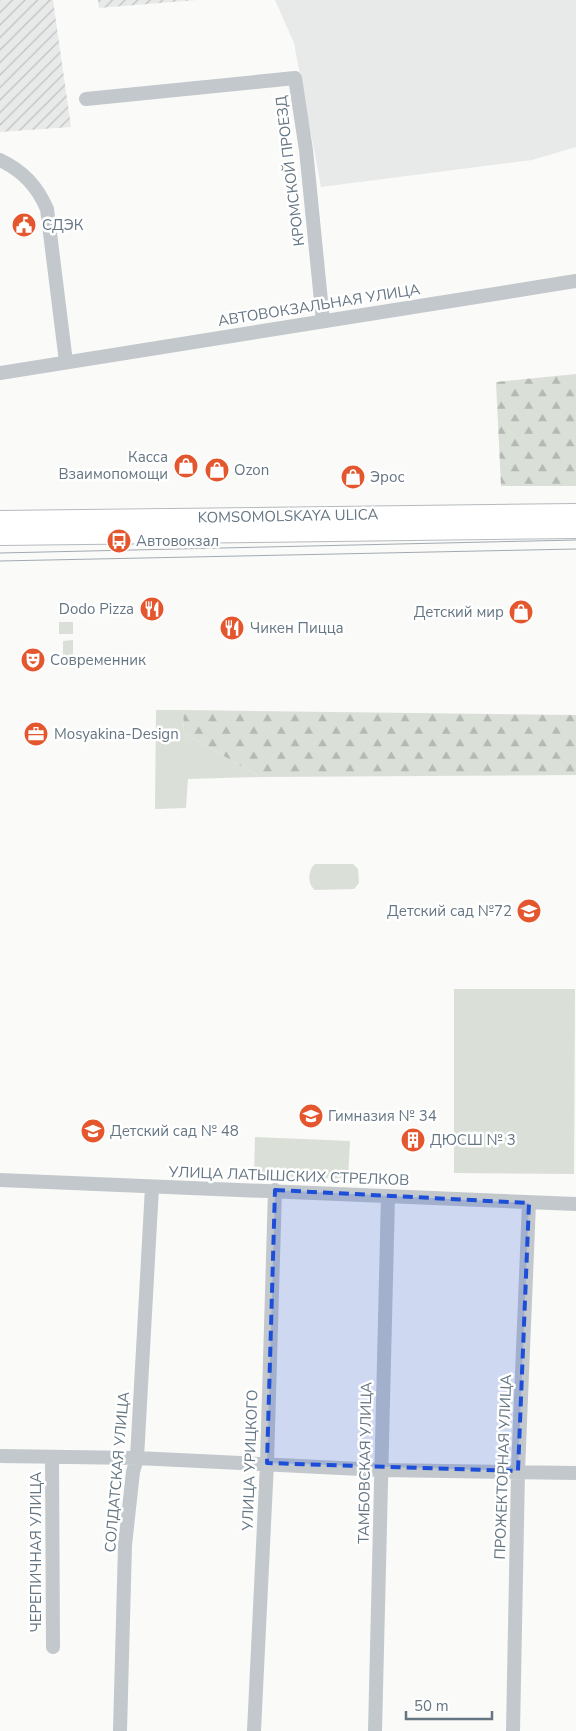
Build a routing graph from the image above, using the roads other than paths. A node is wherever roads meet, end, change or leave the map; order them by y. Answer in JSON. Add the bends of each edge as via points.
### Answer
{"nodes":[{"id":1,"x":86,"y":99,"type":"dead end"},
{"id":2,"x":0,"y":160,"type":"edge"},
{"id":3,"x":576,"y":281,"type":"edge"},
{"id":4,"x":323,"y":321,"type":"junction"},
{"id":5,"x":66,"y":362,"type":"junction"},
{"id":6,"x":0,"y":373,"type":"edge"},
{"id":7,"x":576,"y":513,"type":"edge"},
{"id":8,"x":0,"y":520,"type":"edge"},
{"id":9,"x":576,"y":529,"type":"edge"},
{"id":10,"x":0,"y":536,"type":"edge"},
{"id":11,"x":0,"y":1180,"type":"edge"},
{"id":12,"x":152,"y":1187,"type":"junction"},
{"id":13,"x":276,"y":1190,"type":"junction"},
{"id":14,"x":388,"y":1196,"type":"junction"},
{"id":15,"x":529,"y":1203,"type":"junction"},
{"id":16,"x":576,"y":1204,"type":"edge"},
{"id":17,"x":0,"y":1456,"type":"edge"},
{"id":18,"x":52,"y":1457,"type":"junction"},
{"id":19,"x":137,"y":1458,"type":"junction"},
{"id":20,"x":267,"y":1463,"type":"junction"},
{"id":21,"x":381,"y":1470,"type":"junction"},
{"id":22,"x":518,"y":1472,"type":"junction"},
{"id":23,"x":576,"y":1472,"type":"edge"},
{"id":24,"x":53,"y":1647,"type":"dead end"},
{"id":25,"x":120,"y":1731,"type":"edge"},
{"id":26,"x":254,"y":1731,"type":"edge"},
{"id":27,"x":374,"y":1731,"type":"edge"},
{"id":28,"x":513,"y":1731,"type":"edge"}],
"edges":[{"from":1,"to":4,"type":"street","name":"КРОМСКОЙ ПРОЕЗД","via":[[294,78],[306,150]]},
{"from":2,"to":5,"type":"street","via":[[20,170],[31,181],[47,209]]},
{"from":3,"to":4,"type":"street","name":"АВТОВОКЗАЛЬНАЯ УЛИЦА"},
{"from":4,"to":5,"type":"street","name":"АВТОВОКЗАЛЬНАЯ УЛИЦА"},
{"from":5,"to":6,"type":"street","name":"АВТОВОКЗАЛЬНАЯ УЛИЦА"},
{"from":7,"to":8,"type":"main road","name":"KOMSOMOLSKAYA ULICA"},
{"from":9,"to":10,"type":"main road","name":"KOMSOMOLSKAYA ULICA"},
{"from":11,"to":12,"type":"street","name":"УЛИЦА ЛАТЫШСКИХ СТРЕЛКОВ"},
{"from":12,"to":13,"type":"street","name":"УЛИЦА ЛАТЫШСКИХ СТРЕЛКОВ"},
{"from":12,"to":19,"type":"street","name":"СОЛДАТСКАЯ УЛИЦА"},
{"from":13,"to":14,"type":"street","name":"УЛИЦА ЛАТЫШСКИХ СТРЕЛКОВ"},
{"from":13,"to":20,"type":"street","name":"УЛИЦА УРИЦКОГО"},
{"from":14,"to":15,"type":"street","name":"УЛИЦА ЛАТЫШСКИХ СТРЕЛКОВ"},
{"from":14,"to":21,"type":"street","name":"ТАМБОВСКАЯ УЛИЦА"},
{"from":15,"to":16,"type":"street","name":"УЛИЦА ЛАТЫШСКИХ СТРЕЛКОВ"},
{"from":15,"to":22,"type":"street","name":"ПРОЖЕКТОРНАЯ УЛИЦА"},
{"from":17,"to":18,"type":"street","name":"ЧЕРЕПИЧНАЯ УЛИЦА"},
{"from":18,"to":19,"type":"street","name":"ЧЕРЕПИЧНАЯ УЛИЦА"},
{"from":18,"to":24,"type":"street","name":"ЧЕРЕПИЧНАЯ УЛИЦА"},
{"from":19,"to":20,"type":"street","name":"ЧЕРЕПИЧНАЯ УЛИЦА"},
{"from":19,"to":25,"type":"street","name":"СОЛДАТСКАЯ УЛИЦА","via":[[125,1545]]},
{"from":20,"to":21,"type":"street","name":"ЧЕРЕПИЧНАЯ УЛИЦА"},
{"from":20,"to":26,"type":"street","name":"УЛИЦА УРИЦКОГО"},
{"from":21,"to":22,"type":"street","name":"ЧЕРЕПИЧНАЯ УЛИЦА"},
{"from":21,"to":27,"type":"street","name":"ТАМБОВСКАЯ УЛИЦА"},
{"from":22,"to":23,"type":"street","name":"ЧЕРЕПИЧНАЯ УЛИЦА"},
{"from":22,"to":28,"type":"street","name":"ПРОЖЕКТОРНАЯ УЛИЦА"}]}
